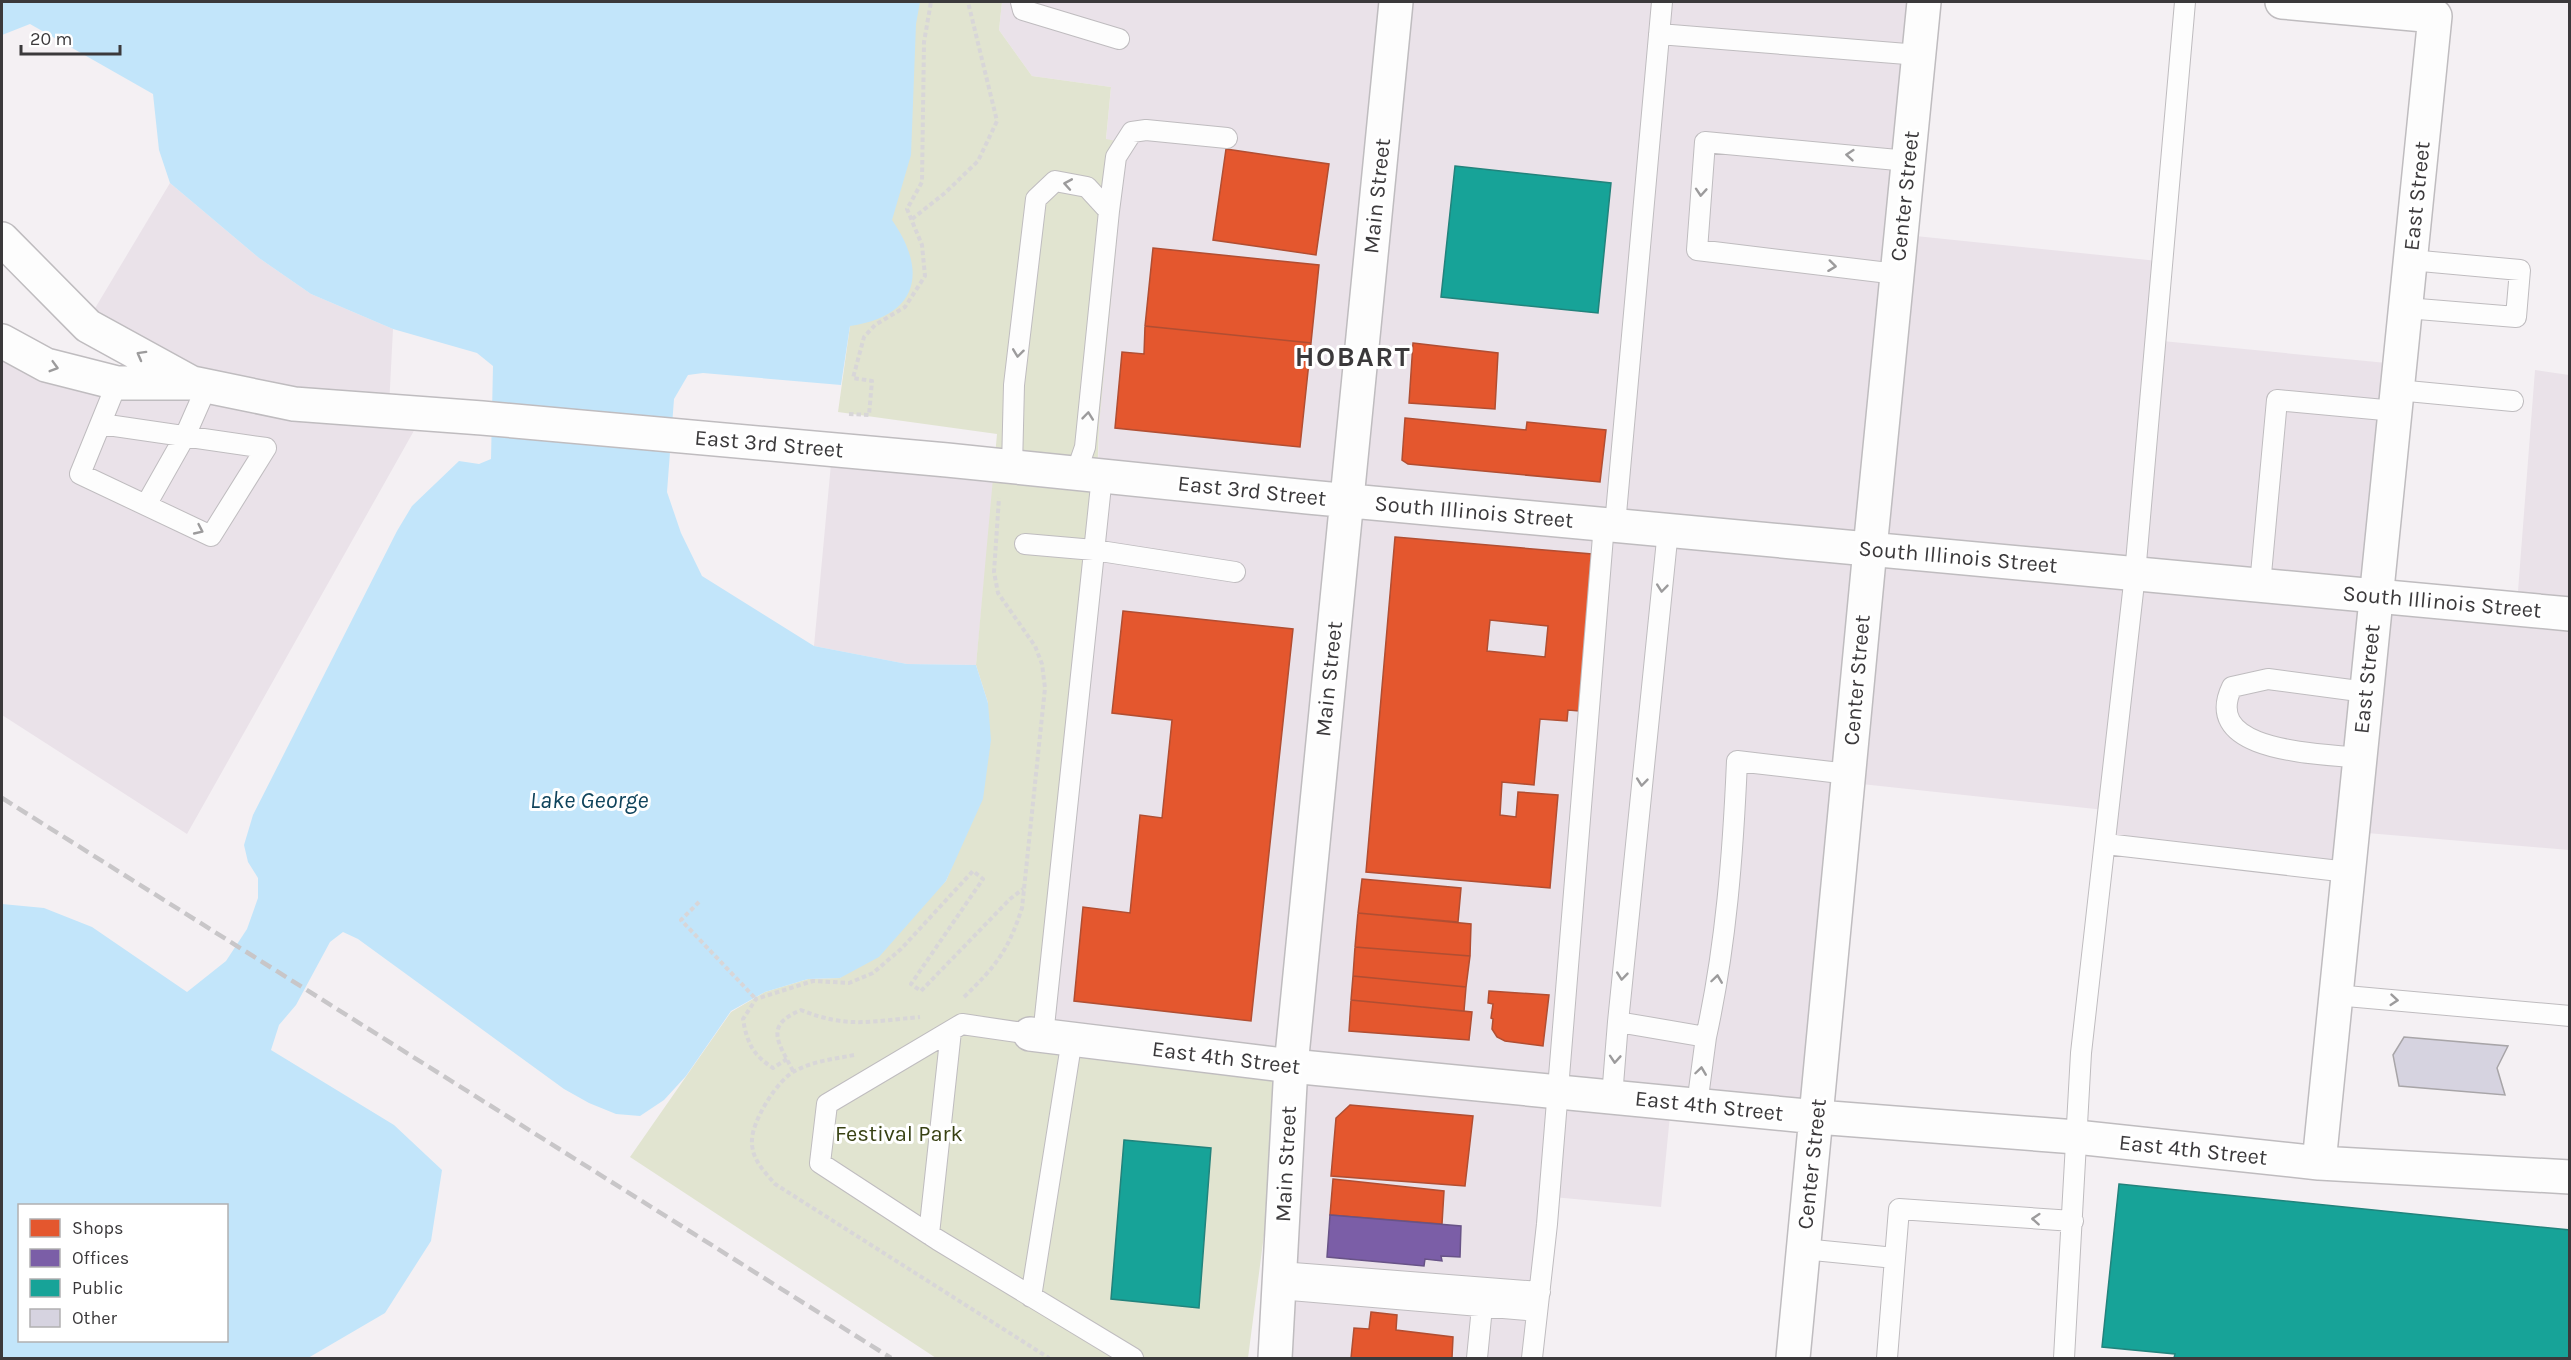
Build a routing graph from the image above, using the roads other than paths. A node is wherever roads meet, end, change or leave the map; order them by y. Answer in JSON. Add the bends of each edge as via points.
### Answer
{"nodes":[{"id":1,"x":1020,"y":2,"type":"edge"},
{"id":2,"x":1396,"y":2,"type":"edge"},
{"id":3,"x":1662,"y":2,"type":"edge"},
{"id":4,"x":1924,"y":2,"type":"edge"},
{"id":5,"x":2186,"y":2,"type":"edge"},
{"id":6,"x":2282,"y":2,"type":"edge"},
{"id":7,"x":2376,"y":6,"type":"edge"},
{"id":8,"x":1659,"y":34,"type":"junction"},
{"id":9,"x":1119,"y":39,"type":"dead end"},
{"id":10,"x":1919,"y":55,"type":"junction"},
{"id":11,"x":1227,"y":138,"type":"dead end"},
{"id":12,"x":1908,"y":161,"type":"junction"},
{"id":13,"x":1109,"y":211,"type":"junction"},
{"id":14,"x":2,"y":239,"type":"edge"},
{"id":15,"x":2410,"y":260,"type":"junction"},
{"id":16,"x":1897,"y":274,"type":"junction"},
{"id":17,"x":2406,"y":308,"type":"junction"},
{"id":18,"x":2,"y":341,"type":"edge"},
{"id":19,"x":117,"y":383,"type":"junction"},
{"id":20,"x":200,"y":385,"type":"junction"},
{"id":21,"x":2396,"y":401,"type":"junction"},
{"id":22,"x":2513,"y":401,"type":"dead end"},
{"id":23,"x":100,"y":424,"type":"junction"},
{"id":24,"x":185,"y":436,"type":"junction"},
{"id":25,"x":1007,"y":466,"type":"junction"},
{"id":26,"x":1089,"y":474,"type":"junction"},
{"id":27,"x":1347,"y":501,"type":"junction"},
{"id":28,"x":146,"y":505,"type":"junction"},
{"id":29,"x":1610,"y":525,"type":"junction"},
{"id":30,"x":1668,"y":530,"type":"junction"},
{"id":31,"x":1025,"y":544,"type":"dead end"},
{"id":32,"x":1870,"y":549,"type":"junction"},
{"id":33,"x":1095,"y":550,"type":"junction"},
{"id":34,"x":1235,"y":572,"type":"dead end"},
{"id":35,"x":2135,"y":574,"type":"junction"},
{"id":36,"x":2260,"y":585,"type":"junction"},
{"id":37,"x":2376,"y":596,"type":"junction"},
{"id":38,"x":2570,"y":614,"type":"edge"},
{"id":39,"x":2366,"y":692,"type":"junction"},
{"id":40,"x":2359,"y":758,"type":"junction"},
{"id":41,"x":1849,"y":774,"type":"junction"},
{"id":42,"x":2106,"y":844,"type":"junction"},
{"id":43,"x":2348,"y":872,"type":"junction"},
{"id":44,"x":2335,"y":995,"type":"junction"},
{"id":45,"x":2570,"y":1016,"type":"edge"},
{"id":46,"x":1618,"y":1022,"type":"junction"},
{"id":47,"x":951,"y":1031,"type":"junction"},
{"id":48,"x":1048,"y":1036,"type":"junction"},
{"id":49,"x":1706,"y":1037,"type":"junction"},
{"id":50,"x":1292,"y":1066,"type":"junction"},
{"id":51,"x":1556,"y":1092,"type":"junction"},
{"id":52,"x":1612,"y":1097,"type":"junction"},
{"id":53,"x":1697,"y":1105,"type":"junction"},
{"id":54,"x":1817,"y":1117,"type":"junction"},
{"id":55,"x":2076,"y":1137,"type":"junction"},
{"id":56,"x":2319,"y":1163,"type":"junction"},
{"id":57,"x":2570,"y":1177,"type":"edge"},
{"id":58,"x":2073,"y":1221,"type":"junction"},
{"id":59,"x":928,"y":1234,"type":"junction"},
{"id":60,"x":1803,"y":1249,"type":"junction"},
{"id":61,"x":1894,"y":1258,"type":"junction"},
{"id":62,"x":1280,"y":1281,"type":"junction"},
{"id":63,"x":1031,"y":1297,"type":"junction"},
{"id":64,"x":1539,"y":1302,"type":"junction"},
{"id":65,"x":1482,"y":1307,"type":"junction"},
{"id":66,"x":1132,"y":1359,"type":"edge"},
{"id":67,"x":1275,"y":1359,"type":"edge"},
{"id":68,"x":1478,"y":1359,"type":"edge"},
{"id":69,"x":1532,"y":1359,"type":"edge"},
{"id":70,"x":1793,"y":1359,"type":"edge"},
{"id":71,"x":1887,"y":1359,"type":"edge"},
{"id":72,"x":2064,"y":1359,"type":"edge"}],
"edges":[{"from":1,"to":9,"type":"lane","via":[[1023,10]]},
{"from":2,"to":27,"type":"street","name":"Main Street"},
{"from":3,"to":8,"type":"lane"},
{"from":4,"to":10,"type":"street","name":"Center Street"},
{"from":5,"to":35,"type":"lane"},
{"from":6,"to":7,"type":"street"},
{"from":7,"to":15,"type":"street","name":"East Street","via":[[2435,16]]},
{"from":8,"to":10,"type":"lane"},
{"from":8,"to":29,"type":"lane"},
{"from":10,"to":12,"type":"street","name":"Center Street"},
{"from":11,"to":13,"type":"lane","via":[[1132,132],[1116,157],[1111,174]]},
{"from":12,"to":16,"type":"street","name":"Center Street"},
{"from":12,"to":16,"type":"lane","one_way":true,"via":[[1705,142],[1697,250]]},
{"from":13,"to":25,"type":"lane","one_way":true,"via":[[1087,187],[1055,181],[1036,199]]},
{"from":26,"to":13,"type":"lane","one_way":true,"via":[[1085,447]]},
{"from":20,"to":14,"type":"street","name":"East 3rd Street","one_way":true,"via":[[88,326]]},
{"from":15,"to":17,"type":"street","name":"East Street"},
{"from":15,"to":17,"type":"lane","via":[[2520,270],[2516,317]]},
{"from":16,"to":32,"type":"street","name":"Center Street"},
{"from":17,"to":21,"type":"street","name":"East Street"},
{"from":18,"to":19,"type":"street","name":"East 3rd Street","one_way":true,"via":[[46,365]]},
{"from":19,"to":20,"type":"street","name":"East 3rd Street"},
{"from":19,"to":23,"type":"lane"},
{"from":20,"to":24,"type":"lane"},
{"from":20,"to":25,"type":"street","name":"East 3rd Street","via":[[294,404]]},
{"from":21,"to":22,"type":"lane"},
{"from":21,"to":36,"type":"lane","via":[[2277,400]]},
{"from":21,"to":37,"type":"street","name":"East Street"},
{"from":23,"to":24,"type":"lane"},
{"from":23,"to":28,"type":"lane","via":[[80,474]]},
{"from":24,"to":28,"type":"lane"},
{"from":28,"to":24,"type":"lane","one_way":true,"via":[[212,536],[266,448]]},
{"from":25,"to":26,"type":"street","name":"East 3rd Street"},
{"from":26,"to":27,"type":"street","name":"East 3rd Street"},
{"from":26,"to":33,"type":"lane"},
{"from":27,"to":29,"type":"street","name":"South Illinois Street"},
{"from":27,"to":50,"type":"street","name":"Main Street"},
{"from":29,"to":30,"type":"street","name":"South Illinois Street"},
{"from":29,"to":51,"type":"lane"},
{"from":30,"to":32,"type":"street","name":"South Illinois Street"},
{"from":30,"to":46,"type":"lane","one_way":true},
{"from":31,"to":33,"type":"lane"},
{"from":32,"to":35,"type":"street","name":"South Illinois Street"},
{"from":32,"to":41,"type":"street","name":"Center Street"},
{"from":33,"to":34,"type":"lane"},
{"from":33,"to":48,"type":"lane"},
{"from":35,"to":36,"type":"street","name":"South Illinois Street"},
{"from":35,"to":42,"type":"lane"},
{"from":36,"to":37,"type":"street","name":"South Illinois Street"},
{"from":37,"to":38,"type":"street","name":"South Illinois Street"},
{"from":37,"to":39,"type":"street","name":"East Street"},
{"from":39,"to":40,"type":"street","name":"East Street"},
{"from":39,"to":40,"type":"lane","via":[[2268,679],[2232,687],[2225,702],[2227,716],[2235,728],[2253,741],[2274,748]]},
{"from":40,"to":43,"type":"street","name":"East Street"},
{"from":49,"to":41,"type":"lane","one_way":true,"via":[[1733,861],[1737,761]]},
{"from":41,"to":54,"type":"street","name":"Center Street"},
{"from":42,"to":43,"type":"lane"},
{"from":42,"to":55,"type":"lane","via":[[2081,1053]]},
{"from":43,"to":44,"type":"street","name":"East Street"},
{"from":44,"to":45,"type":"lane","one_way":true},
{"from":44,"to":56,"type":"street","name":"East Street"},
{"from":46,"to":49,"type":"lane"},
{"from":46,"to":52,"type":"lane","one_way":true},
{"from":47,"to":48,"type":"lane","via":[[962,1024]]},
{"from":47,"to":59,"type":"lane"},
{"from":47,"to":59,"type":"lane","via":[[827,1104],[820,1163]]},
{"from":48,"to":50,"type":"street","name":"East 4th Street"},
{"from":48,"to":63,"type":"lane"},
{"from":53,"to":49,"type":"lane","one_way":true},
{"from":50,"to":51,"type":"street","name":"East 4th Street"},
{"from":50,"to":62,"type":"street","name":"Main Street"},
{"from":51,"to":52,"type":"street","name":"East 4th Street"},
{"from":51,"to":64,"type":"lane"},
{"from":52,"to":53,"type":"street","name":"East 4th Street"},
{"from":53,"to":54,"type":"street","name":"East 4th Street"},
{"from":54,"to":55,"type":"street","name":"East 4th Street"},
{"from":54,"to":60,"type":"street","name":"Center Street"},
{"from":55,"to":56,"type":"street","name":"East 4th Street"},
{"from":55,"to":58,"type":"lane"},
{"from":56,"to":57,"type":"street","name":"East 4th Street"},
{"from":58,"to":61,"type":"lane","one_way":true,"via":[[1899,1209]]},
{"from":58,"to":72,"type":"lane"},
{"from":59,"to":63,"type":"lane"},
{"from":60,"to":61,"type":"lane"},
{"from":60,"to":70,"type":"street","name":"Center Street"},
{"from":61,"to":71,"type":"lane"},
{"from":62,"to":64,"type":"lane"},
{"from":62,"to":65,"type":"lane"},
{"from":62,"to":67,"type":"street","name":"Main Street"},
{"from":63,"to":66,"type":"lane"},
{"from":64,"to":65,"type":"lane"},
{"from":64,"to":69,"type":"lane"},
{"from":65,"to":68,"type":"lane"}]}
